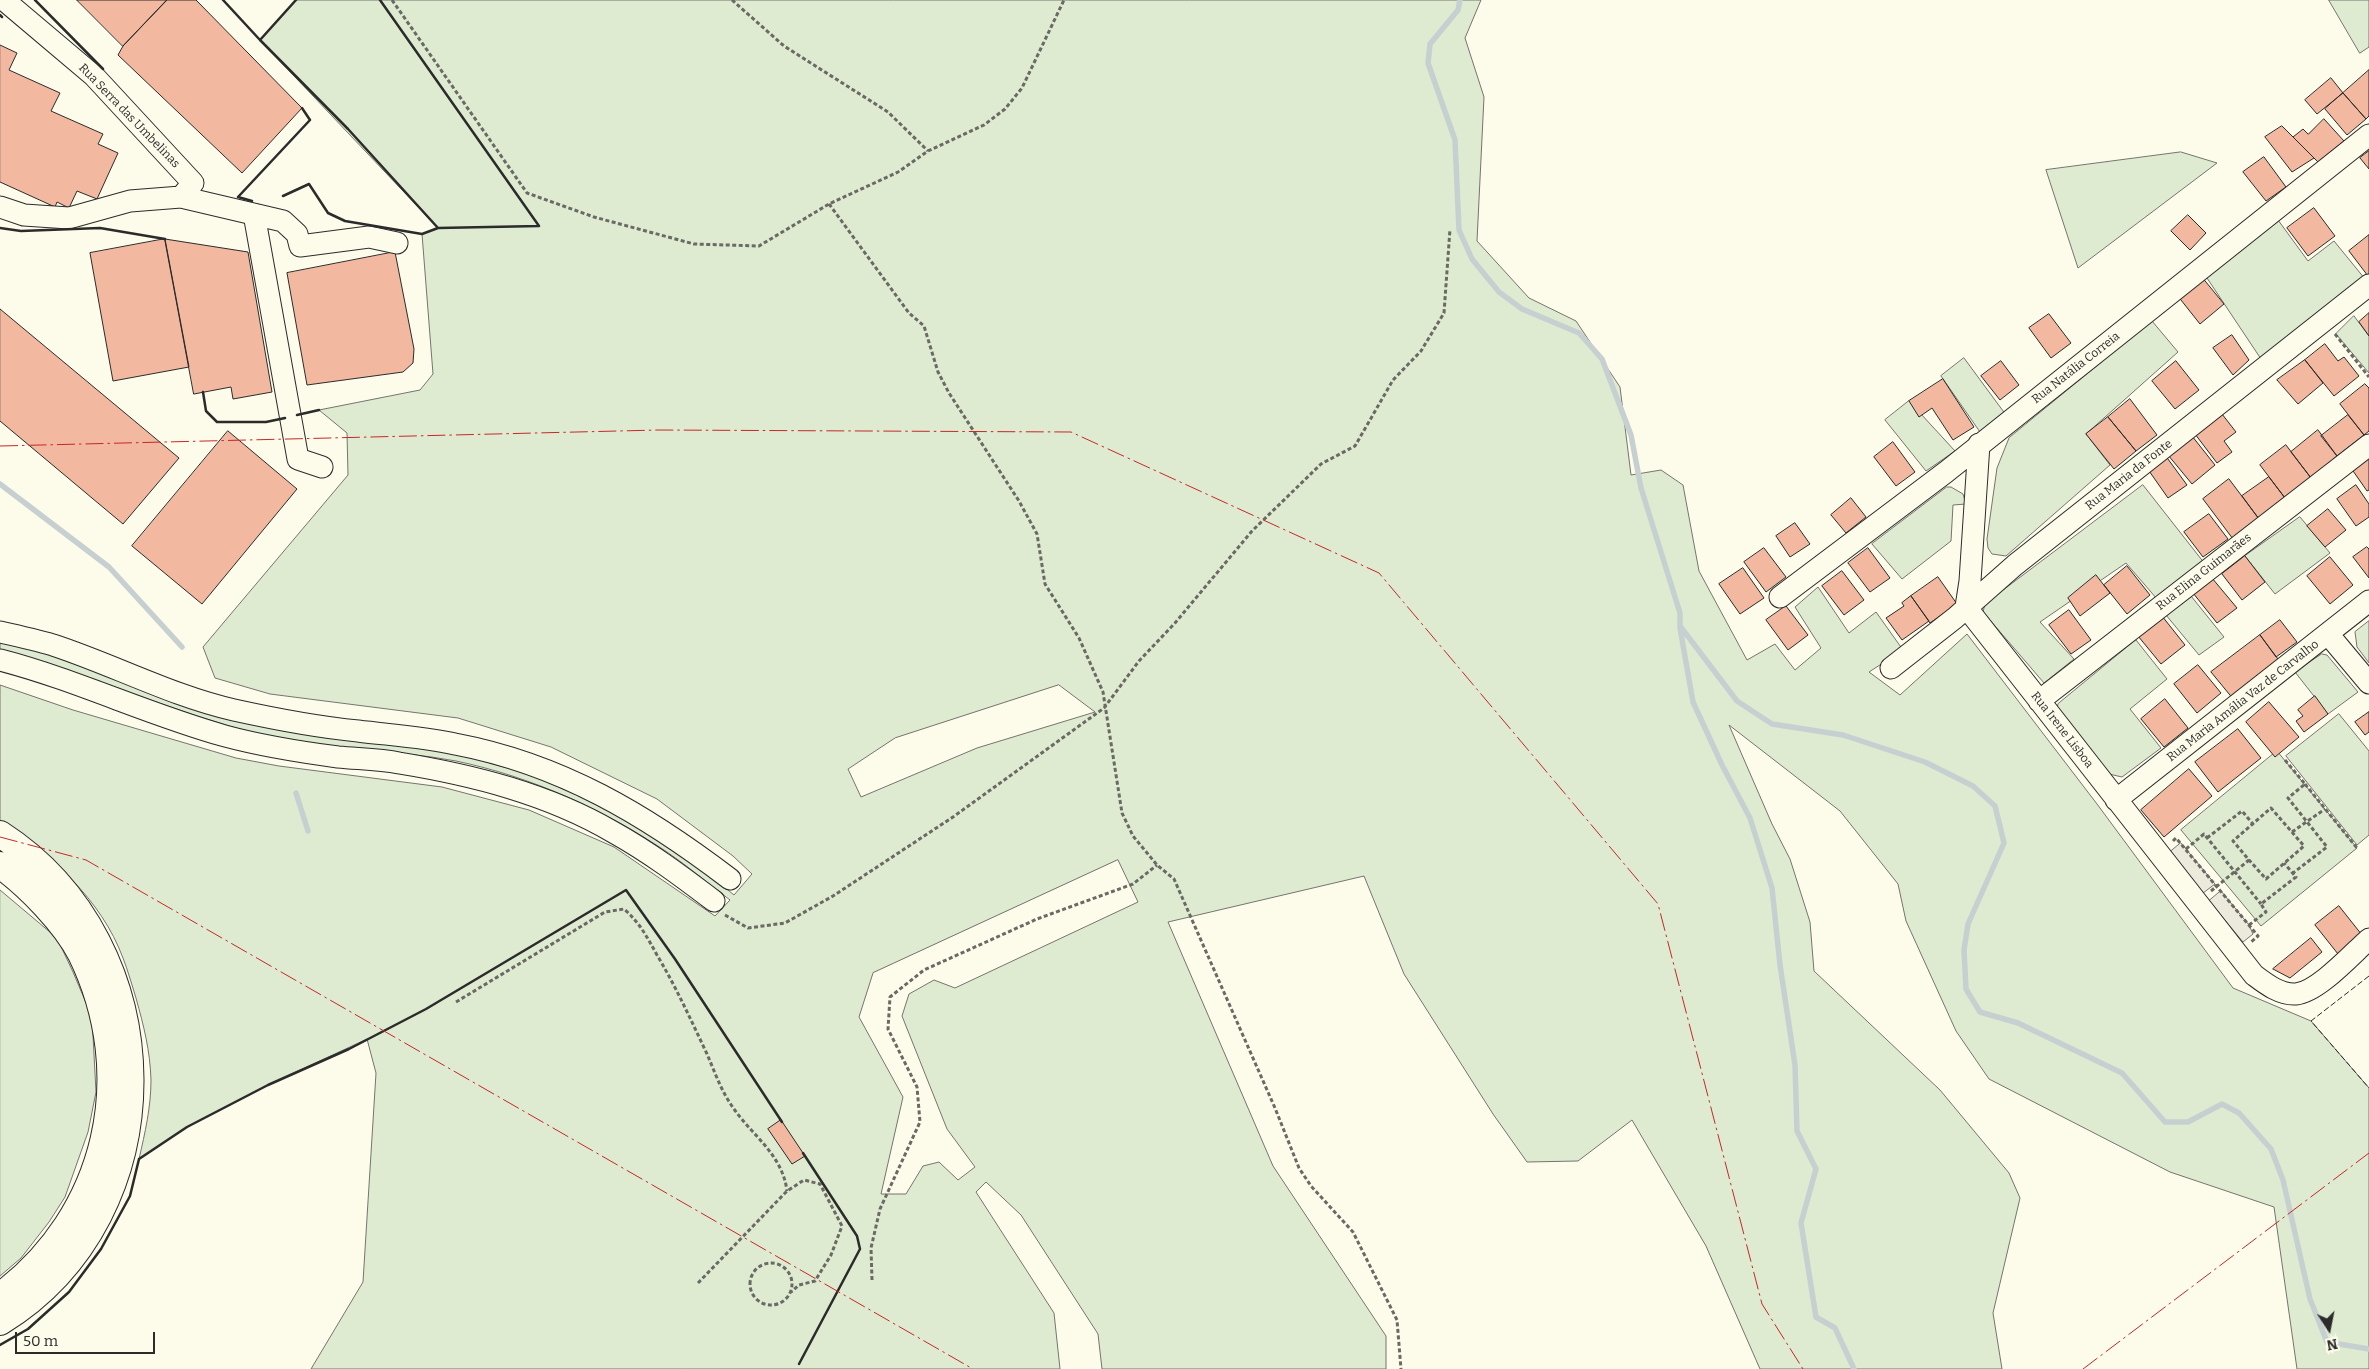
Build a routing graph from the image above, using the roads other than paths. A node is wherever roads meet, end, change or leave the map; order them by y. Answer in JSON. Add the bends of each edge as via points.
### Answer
{"nodes":[{"id":1,"x":4,"y":0,"type":"edge"},
{"id":2,"x":2369,"y":135,"type":"edge"},
{"id":3,"x":181,"y":197,"type":"junction"},
{"id":4,"x":0,"y":207,"type":"edge"},
{"id":5,"x":254,"y":214,"type":"junction"},
{"id":6,"x":397,"y":243,"type":"dead end"},
{"id":7,"x":2369,"y":285,"type":"edge"},
{"id":8,"x":1979,"y":444,"type":"junction"},
{"id":9,"x":2369,"y":445,"type":"edge"},
{"id":10,"x":322,"y":467,"type":"dead end"},
{"id":11,"x":1780,"y":597,"type":"dead end"},
{"id":12,"x":2369,"y":601,"type":"edge"},
{"id":13,"x":1966,"y":607,"type":"junction"},
{"id":14,"x":0,"y":632,"type":"edge"},
{"id":15,"x":2328,"y":634,"type":"junction"},
{"id":16,"x":0,"y":660,"type":"edge"},
{"id":17,"x":1890,"y":668,"type":"dead end"},
{"id":18,"x":2369,"y":682,"type":"edge"},
{"id":19,"x":2039,"y":701,"type":"junction"},
{"id":20,"x":2116,"y":800,"type":"junction"},
{"id":21,"x":0,"y":834,"type":"edge"},
{"id":22,"x":0,"y":865,"type":"edge"},
{"id":23,"x":730,"y":879,"type":"dead end"},
{"id":24,"x":720,"y":908,"type":"road end"},
{"id":25,"x":2369,"y":939,"type":"edge"},
{"id":26,"x":0,"y":1296,"type":"edge"},
{"id":27,"x":0,"y":1322,"type":"edge"}],
"edges":[{"from":1,"to":3,"type":"street","name":"Rua Serra das Umbelinas","via":[[94,76],[193,183]]},
{"from":2,"to":8,"type":"street","name":"Rua Natália Correia"},
{"from":3,"to":4,"type":"street","via":[[130,200],[69,218],[24,215]]},
{"from":3,"to":5,"type":"street"},
{"from":5,"to":6,"type":"street","via":[[283,221],[297,234],[300,246],[369,237]]},
{"from":5,"to":10,"type":"street","via":[[298,459]]},
{"from":7,"to":13,"type":"street","name":"Rua Maria da Fonte"},
{"from":8,"to":11,"type":"street","name":"Rua Natália Correia"},
{"from":8,"to":13,"type":"street"},
{"from":9,"to":19,"type":"street","name":"Rua Elina Guimarães"},
{"from":12,"to":15,"type":"street","name":"Rua Maria Amália Vaz de Carvalho"},
{"from":13,"to":17,"type":"street","name":"Rua Maria da Fonte"},
{"from":13,"to":19,"type":"street","name":"Rua Irene Lisboa"},
{"from":14,"to":23,"type":"street","via":[[53,645],[233,709],[297,722],[456,744],[500,755],[569,779],[637,813]]},
{"from":15,"to":18,"type":"street"},
{"from":15,"to":20,"type":"street","name":"Rua Maria Amália Vaz de Carvalho"},
{"from":16,"to":24,"type":"street","via":[[226,736],[288,750],[397,762],[471,776],[539,797],[611,831],[662,862]]},
{"from":19,"to":20,"type":"street","name":"Rua Irene Lisboa"},
{"from":20,"to":25,"type":"street","name":"Rua Irene Lisboa","via":[[2260,980],[2274,989],[2295,994],[2313,987]]},
{"from":21,"to":27,"type":"main road","via":[[51,875],[78,909],[102,952],[118,992],[128,1033],[132,1088],[120,1167],[97,1220],[71,1259],[40,1292]]},
{"from":22,"to":26,"type":"main road","via":[[28,886],[80,952],[100,1000],[107,1028],[111,1095],[96,1168],[78,1208],[52,1247],[23,1279]]}]}
